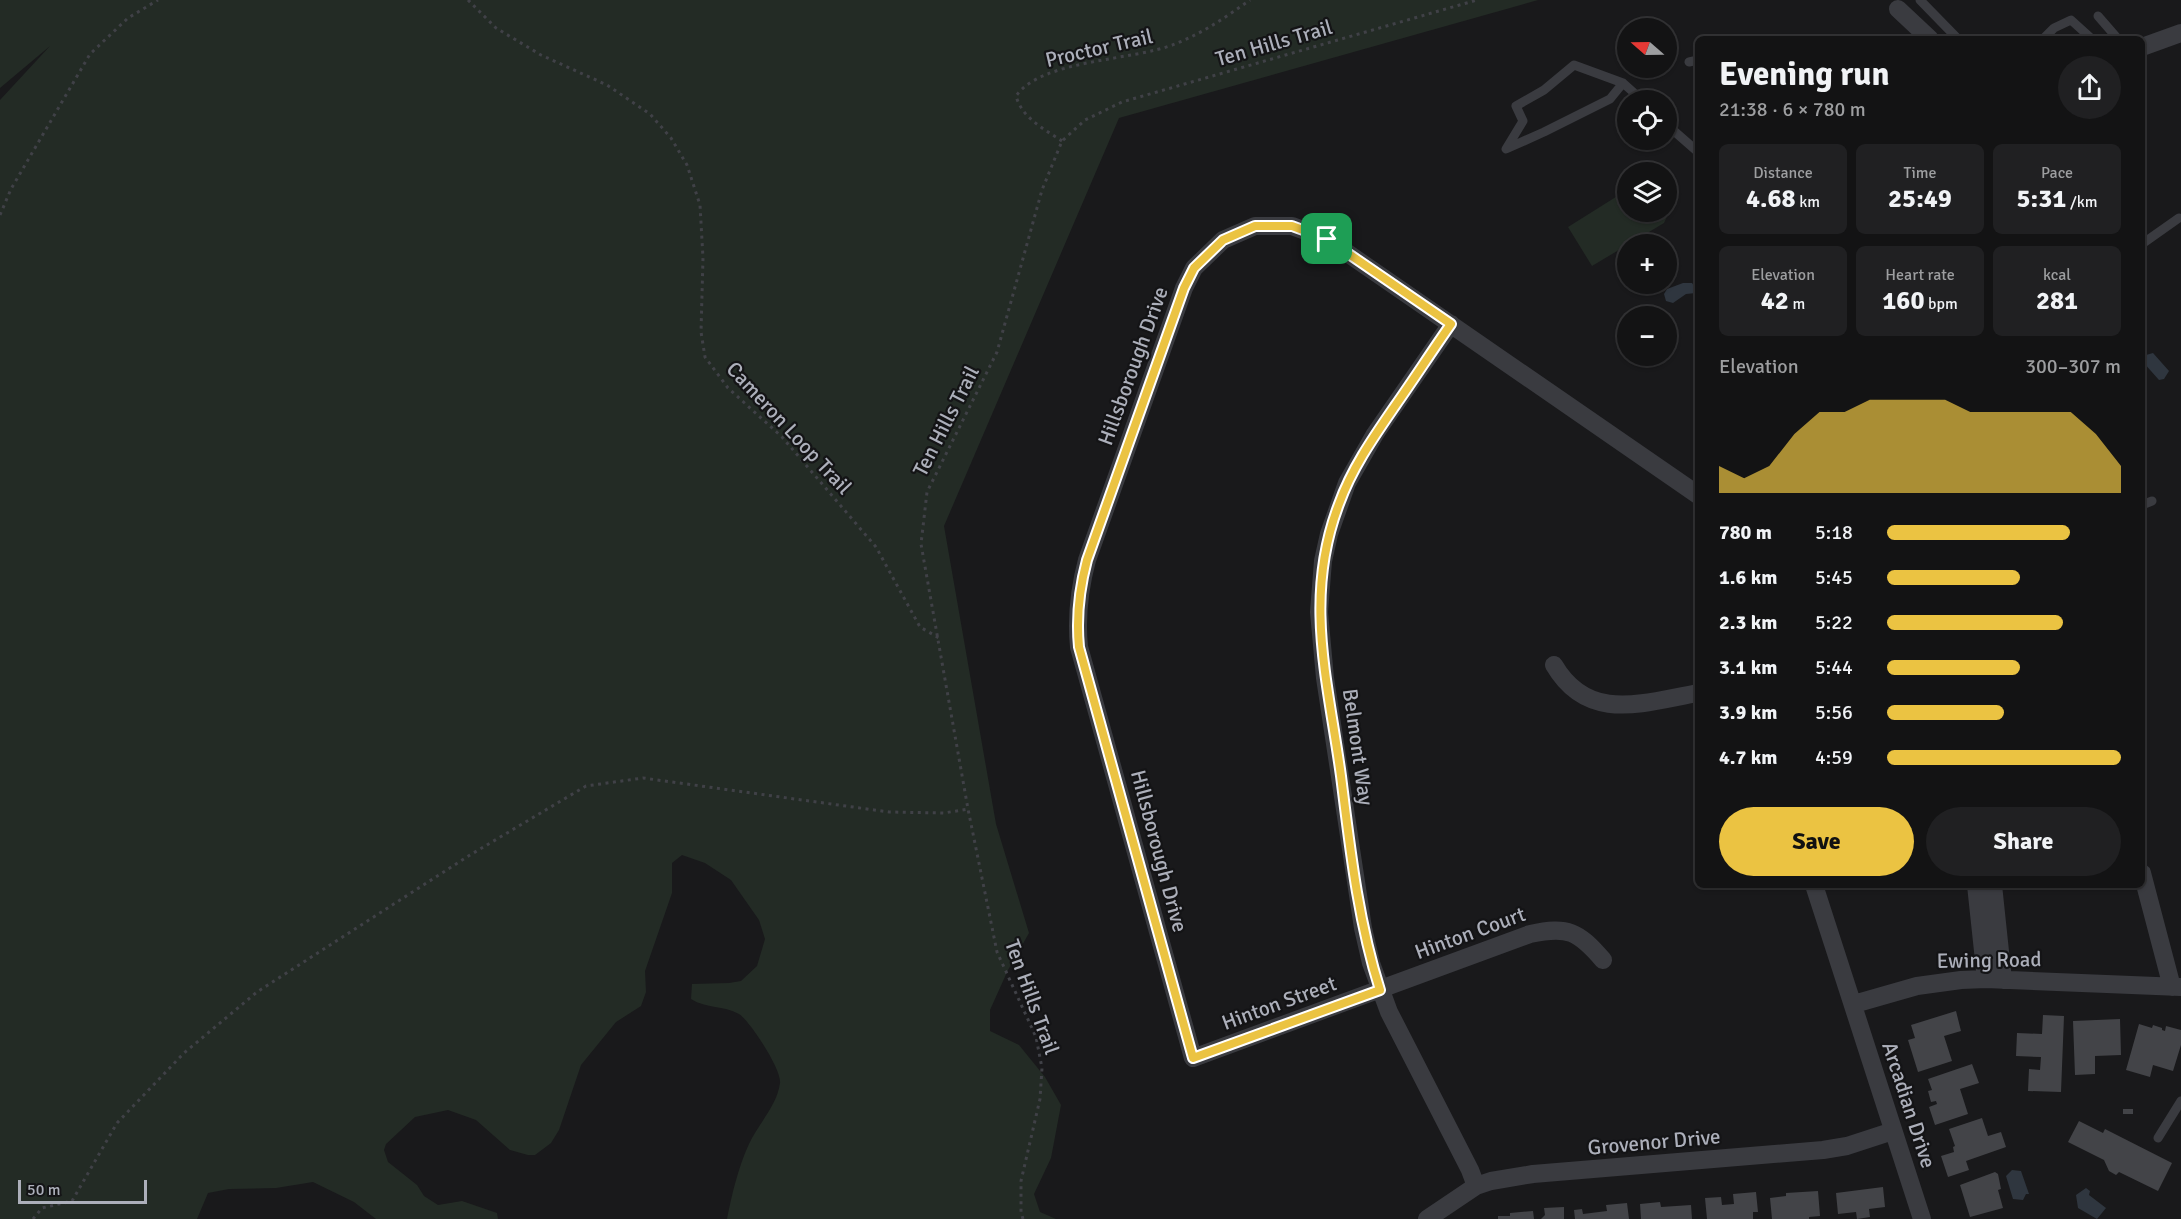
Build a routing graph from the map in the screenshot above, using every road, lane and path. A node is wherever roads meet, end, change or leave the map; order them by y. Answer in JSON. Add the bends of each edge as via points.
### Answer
{"nodes":[{"id":1,"x":158,"y":0,"type":"edge"},
{"id":2,"x":468,"y":0,"type":"edge"},
{"id":3,"x":1250,"y":0,"type":"edge"},
{"id":4,"x":1477,"y":0,"type":"edge"},
{"id":5,"x":1920,"y":0,"type":"edge"},
{"id":6,"x":1898,"y":9,"type":"dead end"},
{"id":7,"x":2098,"y":16,"type":"dead end"},
{"id":8,"x":2181,"y":34,"type":"edge"},
{"id":9,"x":1926,"y":36,"type":"edge"},
{"id":10,"x":1955,"y":36,"type":"edge"},
{"id":11,"x":2046,"y":36,"type":"edge"},
{"id":12,"x":2088,"y":36,"type":"edge"},
{"id":13,"x":2115,"y":36,"type":"edge"},
{"id":14,"x":2145,"y":46,"type":"edge"},
{"id":15,"x":1623,"y":83,"type":"junction"},
{"id":16,"x":1630,"y":90,"type":"edge"},
{"id":17,"x":1677,"y":134,"type":"edge"},
{"id":18,"x":1062,"y":141,"type":"junction"},
{"id":19,"x":1695,"y":149,"type":"edge"},
{"id":20,"x":0,"y":215,"type":"edge"},
{"id":21,"x":2179,"y":218,"type":"dead end"},
{"id":22,"x":2145,"y":242,"type":"edge"},
{"id":23,"x":1451,"y":324,"type":"junction"},
{"id":24,"x":1695,"y":493,"type":"edge"},
{"id":25,"x":2152,"y":501,"type":"dead end"},
{"id":26,"x":2145,"y":504,"type":"edge"},
{"id":27,"x":940,"y":639,"type":"junction"},
{"id":28,"x":1554,"y":665,"type":"dead end"},
{"id":29,"x":1695,"y":694,"type":"edge"},
{"id":30,"x":968,"y":808,"type":"junction"},
{"id":31,"x":2145,"y":883,"type":"edge"},
{"id":32,"x":1815,"y":888,"type":"edge"},
{"id":33,"x":1977,"y":888,"type":"edge"},
{"id":34,"x":1993,"y":888,"type":"edge"},
{"id":35,"x":1603,"y":960,"type":"dead end"},
{"id":36,"x":1995,"y":979,"type":"junction"},
{"id":37,"x":2176,"y":987,"type":"edge"},
{"id":38,"x":1380,"y":990,"type":"junction"},
{"id":39,"x":1854,"y":1004,"type":"junction"},
{"id":40,"x":1193,"y":1058,"type":"joint"},
{"id":41,"x":2181,"y":1101,"type":"edge"},
{"id":42,"x":1893,"y":1131,"type":"junction"},
{"id":43,"x":2158,"y":1138,"type":"dead end"},
{"id":44,"x":1476,"y":1186,"type":"junction"},
{"id":45,"x":33,"y":1219,"type":"edge"},
{"id":46,"x":1023,"y":1219,"type":"edge"},
{"id":47,"x":1427,"y":1219,"type":"edge"},
{"id":48,"x":1922,"y":1219,"type":"edge"}],
"edges":[{"from":1,"to":20,"type":"path","via":[[128,18],[90,54],[11,189]]},
{"from":2,"to":27,"type":"path","name":"Cameron Loop Trail","via":[[496,28],[541,55],[607,85],[650,114],[671,138],[687,165],[700,205],[701,332],[705,357],[728,388],[782,437],[876,547],[920,627]]},
{"from":3,"to":18,"type":"path","name":"Proctor Trail","via":[[1207,30],[1174,45],[1068,67],[1023,86],[1016,96],[1019,108]]},
{"from":4,"to":18,"type":"path","name":"Ten Hills Trail","via":[[1122,102],[1085,120]]},
{"from":5,"to":10,"type":"lane"},
{"from":6,"to":9,"type":"street"},
{"from":7,"to":13,"type":"lane"},
{"from":8,"to":14,"type":"street"},
{"from":11,"to":12,"type":"lane","via":[[2054,27],[2071,20]]},
{"from":15,"to":15,"type":"lane","via":[[1574,65],[1544,90],[1516,106],[1523,121],[1506,149],[1610,99]]},
{"from":15,"to":16,"type":"lane"},
{"from":17,"to":19,"type":"lane"},
{"from":18,"to":27,"type":"path","name":"Ten Hills Trail","via":[[1042,190],[997,352],[927,492],[921,544]]},
{"from":21,"to":22,"type":"lane"},
{"from":23,"to":24,"type":"street","name":"Hillsborough Drive"},
{"from":23,"to":38,"type":"street","name":"Belmont Way","via":[[1351,475],[1329,534],[1320,585],[1320,636],[1351,849],[1363,928]]},
{"from":23,"to":40,"type":"street","name":"Hillsborough Drive","via":[[1327,239],[1292,226],[1255,226],[1223,240],[1194,268],[1184,288],[1087,560],[1078,606],[1079,647]]},
{"from":25,"to":26,"type":"lane"},
{"from":27,"to":30,"type":"path","name":"Ten Hills Trail"},
{"from":28,"to":29,"type":"street","via":[[1573,690],[1603,704],[1636,704]]},
{"from":30,"to":45,"type":"path","via":[[944,813],[889,812],[643,778],[586,786],[470,855],[257,992],[184,1053],[117,1122],[72,1201],[42,1208]]},
{"from":30,"to":46,"type":"path","name":"Ten Hills Trail","via":[[997,952],[1036,1037],[1042,1068],[1040,1099],[1021,1181]]},
{"from":31,"to":37,"type":"street"},
{"from":32,"to":39,"type":"street"},
{"from":33,"to":36,"type":"street"},
{"from":34,"to":36,"type":"street"},
{"from":35,"to":38,"type":"street","name":"Hinton Court","via":[[1575,934],[1546,931]]},
{"from":36,"to":37,"type":"street","name":"Ewing Road"},
{"from":36,"to":39,"type":"street","name":"Ewing Road","via":[[1917,986]]},
{"from":38,"to":40,"type":"street","name":"Hinton Street"},
{"from":38,"to":44,"type":"street","name":"Belmont Way"},
{"from":39,"to":42,"type":"street","name":"Arcadian Drive"},
{"from":41,"to":43,"type":"lane"},
{"from":42,"to":44,"type":"street","name":"Grovenor Drive","via":[[1823,1150],[1533,1174]]},
{"from":42,"to":48,"type":"street","name":"Arcadian Drive"},
{"from":44,"to":47,"type":"street","name":"Grovenor Drive"}]}
